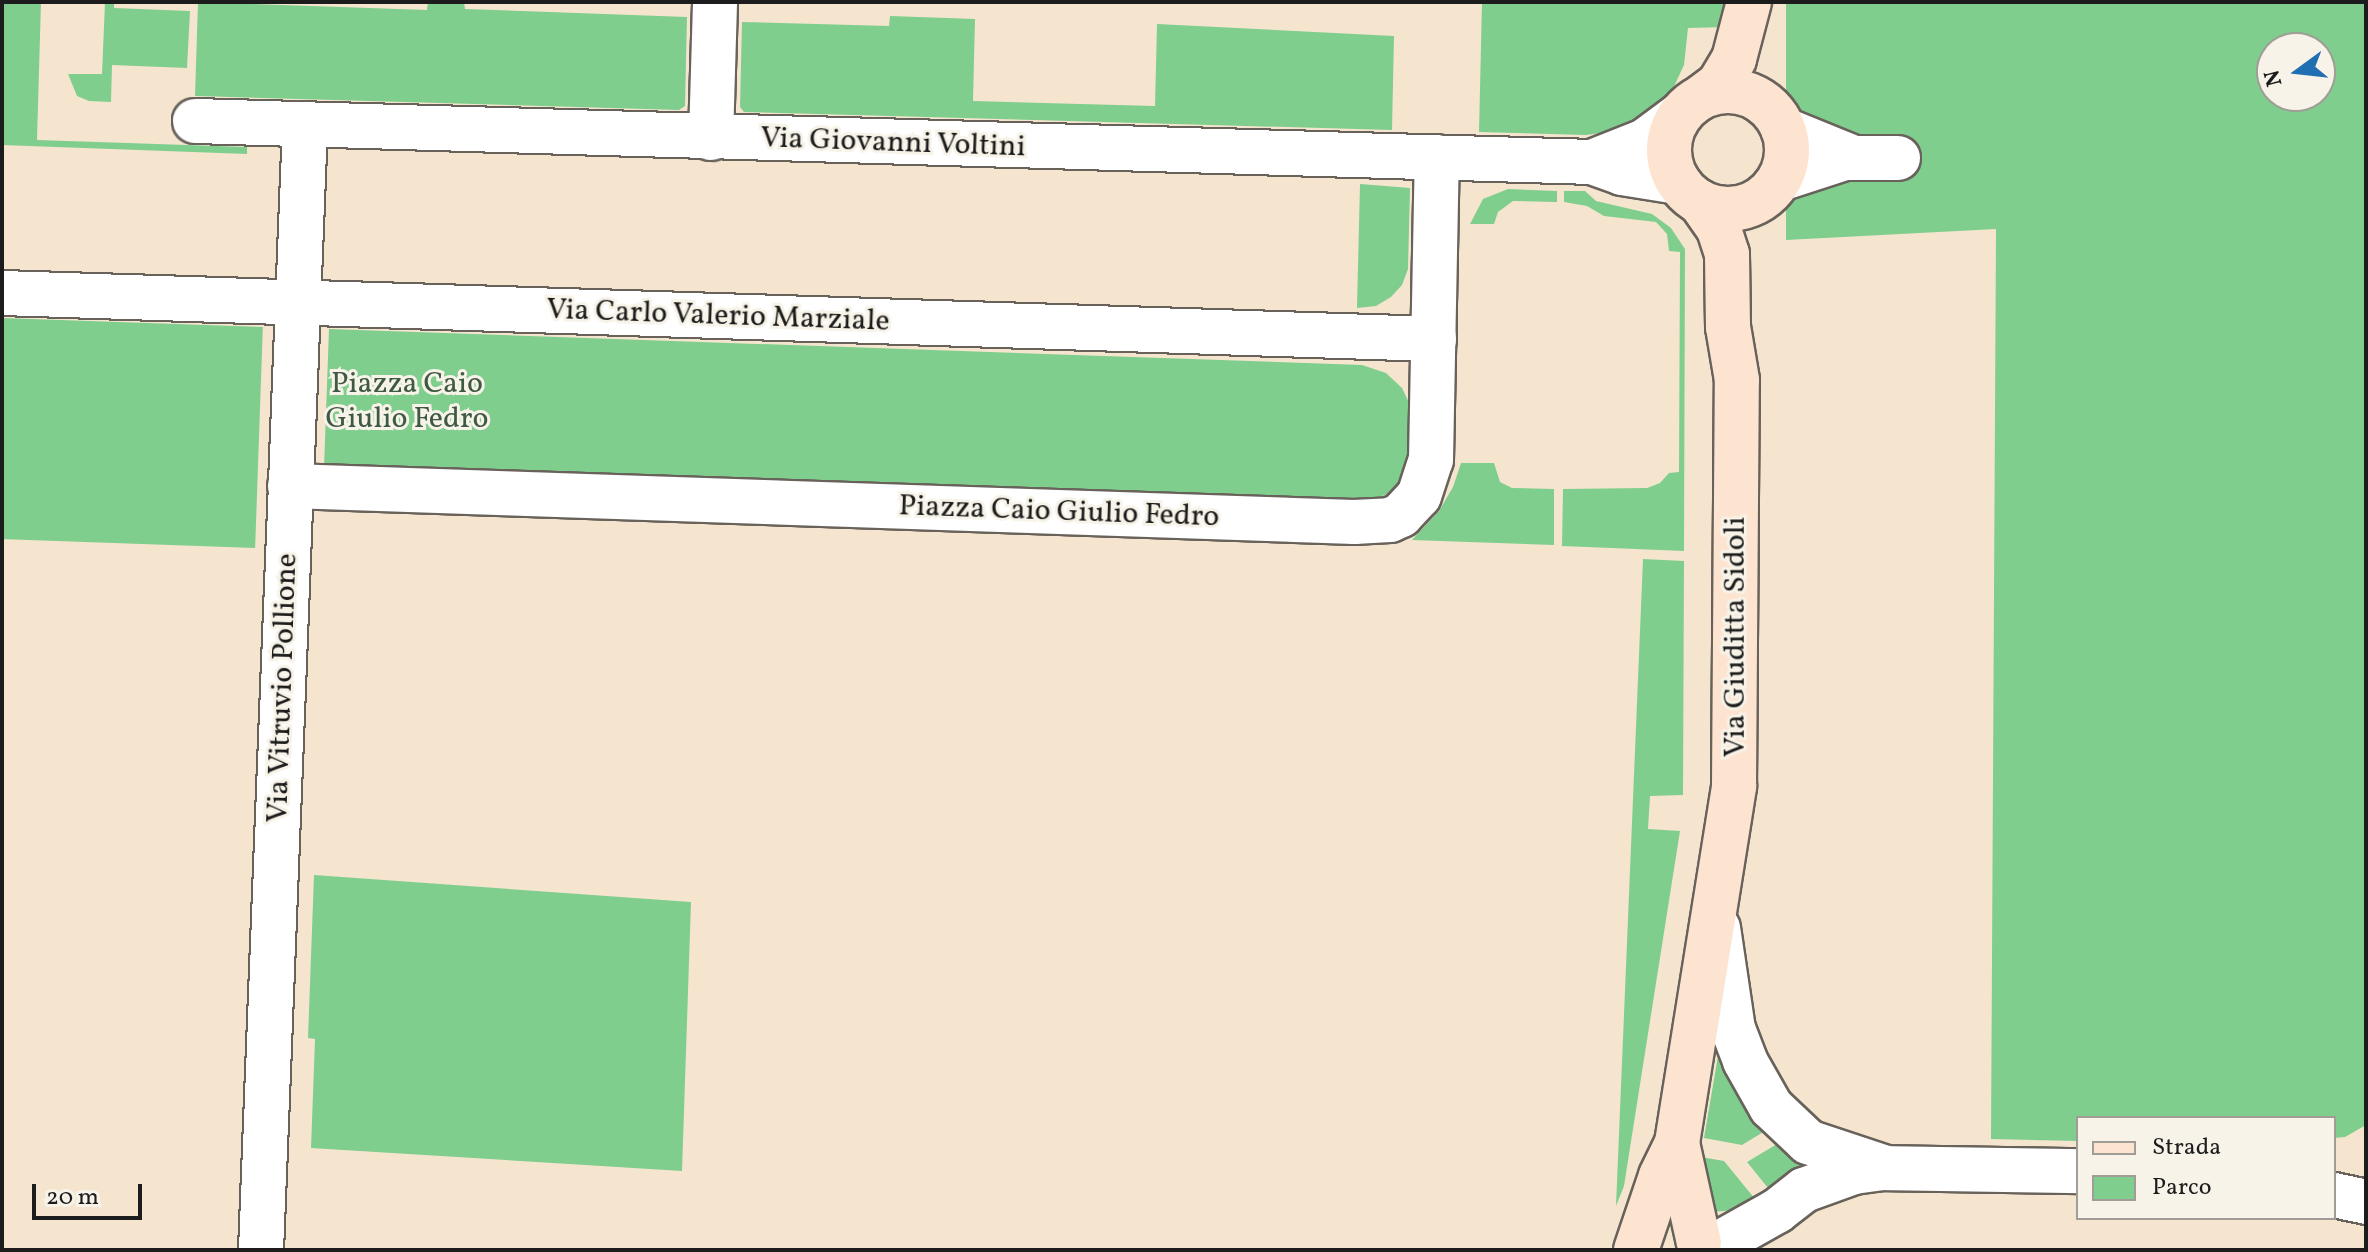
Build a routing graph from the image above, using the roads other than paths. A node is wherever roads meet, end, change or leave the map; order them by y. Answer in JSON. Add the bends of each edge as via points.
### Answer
{"nodes":[{"id":1,"x":715,"y":2,"type":"edge"},
{"id":2,"x":1749,"y":2,"type":"edge"},
{"id":3,"x":1692,"y":106,"type":"junction"},
{"id":4,"x":1773,"y":116,"type":"junction"},
{"id":5,"x":195,"y":121,"type":"dead end"},
{"id":6,"x":305,"y":126,"type":"junction"},
{"id":7,"x":711,"y":138,"type":"junction"},
{"id":8,"x":1437,"y":157,"type":"junction"},
{"id":9,"x":1854,"y":158,"type":"junction"},
{"id":10,"x":1898,"y":158,"type":"dead end"},
{"id":11,"x":1592,"y":162,"type":"junction"},
{"id":12,"x":1769,"y":190,"type":"junction"},
{"id":13,"x":1689,"y":192,"type":"junction"},
{"id":14,"x":2,"y":293,"type":"edge"},
{"id":15,"x":298,"y":303,"type":"junction"},
{"id":16,"x":1434,"y":339,"type":"junction"},
{"id":17,"x":1738,"y":388,"type":"junction"},
{"id":18,"x":290,"y":486,"type":"junction"},
{"id":19,"x":1720,"y":885,"type":"junction"},
{"id":20,"x":1677,"y":1143,"type":"junction"},
{"id":21,"x":2366,"y":1167,"type":"edge"},
{"id":22,"x":1893,"y":1168,"type":"junction"},
{"id":23,"x":2076,"y":1171,"type":"edge"},
{"id":24,"x":2336,"y":1171,"type":"edge"},
{"id":25,"x":2336,"y":1195,"type":"edge"},
{"id":26,"x":2366,"y":1202,"type":"edge"},
{"id":27,"x":1770,"y":1230,"type":"edge"},
{"id":28,"x":1708,"y":1247,"type":"edge"},
{"id":29,"x":261,"y":1250,"type":"edge"},
{"id":30,"x":1638,"y":1250,"type":"edge"}],
"edges":[{"from":1,"to":7,"type":"street"},
{"from":2,"to":3,"type":"street","name":"Via Giuditta Sidoli","via":[[1734,59],[1719,84]]},
{"from":2,"to":4,"type":"street","name":"Via Giuditta Sidoli","via":[[1759,37],[1759,82]]},
{"from":3,"to":4,"type":"street","via":[[1734,91]]},
{"from":3,"to":11,"type":"street","name":"Via Giovanni Voltini","via":[[1645,141]]},
{"from":3,"to":13,"type":"street","name":"Via Giuditta Sidoli","via":[[1669,147],[1671,165]]},
{"from":4,"to":9,"type":"street"},
{"from":4,"to":12,"type":"street","name":"Via Giuditta Sidoli","via":[[1786,163]]},
{"from":5,"to":6,"type":"street","name":"Via Giovanni Voltini"},
{"from":6,"to":7,"type":"street","name":"Via Giovanni Voltini"},
{"from":6,"to":15,"type":"street","name":"Via Vitruvio Pollione"},
{"from":7,"to":8,"type":"street","name":"Via Giovanni Voltini"},
{"from":8,"to":11,"type":"street","name":"Via Giovanni Voltini"},
{"from":8,"to":16,"type":"street","name":"Piazza Caio Giulio Fedro"},
{"from":9,"to":10,"type":"street"},
{"from":9,"to":12,"type":"street"},
{"from":11,"to":13,"type":"street","name":"Via Giovanni Voltini"},
{"from":12,"to":13,"type":"street","via":[[1734,209]]},
{"from":12,"to":17,"type":"street","name":"Via Giuditta Sidoli"},
{"from":13,"to":17,"type":"street","name":"Via Giuditta Sidoli","via":[[1719,229],[1727,254],[1728,327]]},
{"from":14,"to":15,"type":"street","name":"Via Carlo Valerio Marziale"},
{"from":15,"to":16,"type":"street","name":"Via Carlo Valerio Marziale"},
{"from":15,"to":18,"type":"street","name":"Via Vitruvio Pollione"},
{"from":16,"to":18,"type":"street","name":"Piazza Caio Giulio Fedro","via":[[1429,472],[1411,506],[1401,515],[1374,522]]},
{"from":17,"to":19,"type":"street","name":"Via Giuditta Sidoli","via":[[1735,776]]},
{"from":18,"to":29,"type":"street","name":"Via Vitruvio Pollione"},
{"from":19,"to":20,"type":"street","name":"Via Giuditta Sidoli"},
{"from":19,"to":22,"type":"street","name":"Via Giuditta Sidoli","via":[[1718,935],[1729,1013],[1764,1096],[1808,1142]]},
{"from":20,"to":28,"type":"street","name":"Via Giuditta Sidoli"},
{"from":20,"to":30,"type":"street","name":"Via Giuditta Sidoli"},
{"from":21,"to":24,"type":"street"},
{"from":22,"to":23,"type":"street"},
{"from":22,"to":27,"type":"street","via":[[1822,1182]]},
{"from":25,"to":26,"type":"street"},
{"from":27,"to":28,"type":"street"},
{"from":28,"to":30,"type":"street","name":"Via Giuditta Sidoli","via":[[1676,1238]]}]}
